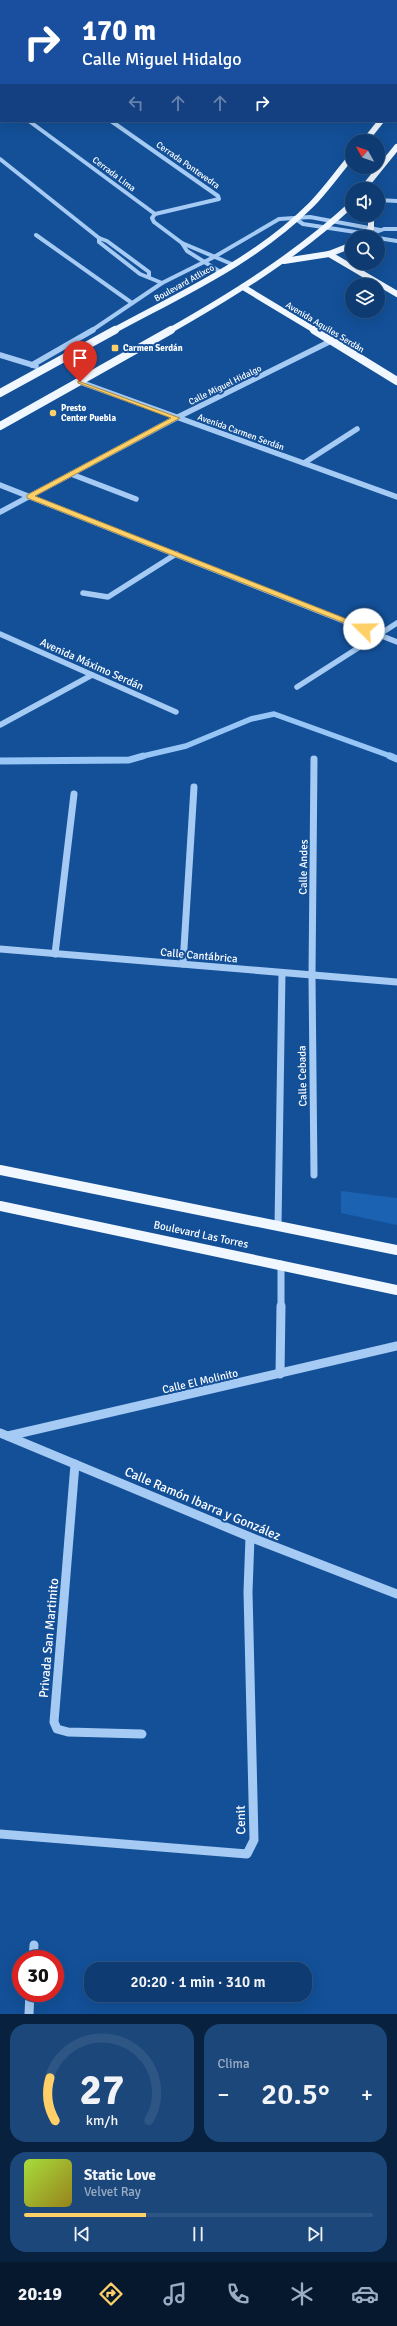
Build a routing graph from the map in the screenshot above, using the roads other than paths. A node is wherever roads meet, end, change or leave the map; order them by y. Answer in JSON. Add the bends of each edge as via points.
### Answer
{"nodes":[{"id":1,"x":30,"y":122,"type":"edge"},
{"id":2,"x":112,"y":122,"type":"edge"},
{"id":3,"x":380,"y":122,"type":"edge"},
{"id":4,"x":370,"y":134,"type":"edge"},
{"id":5,"x":397,"y":147,"type":"edge"},
{"id":6,"x":0,"y":159,"type":"edge"},
{"id":7,"x":345,"y":164,"type":"edge"},
{"id":8,"x":369,"y":182,"type":"edge"},
{"id":9,"x":385,"y":200,"type":"edge"},
{"id":10,"x":397,"y":201,"type":"edge"},
{"id":11,"x":345,"y":211,"type":"edge"},
{"id":12,"x":154,"y":214,"type":"junction"},
{"id":13,"x":296,"y":219,"type":"junction"},
{"id":14,"x":334,"y":221,"type":"junction"},
{"id":15,"x":326,"y":228,"type":"junction"},
{"id":16,"x":397,"y":229,"type":"edge"},
{"id":17,"x":345,"y":230,"type":"edge"},
{"id":18,"x":359,"y":230,"type":"edge"},
{"id":19,"x":380,"y":230,"type":"edge"},
{"id":20,"x":36,"y":235,"type":"dead end"},
{"id":21,"x":385,"y":239,"type":"edge"},
{"id":22,"x":397,"y":241,"type":"edge"},
{"id":23,"x":182,"y":243,"type":"junction"},
{"id":24,"x":345,"y":248,"type":"edge"},
{"id":25,"x":329,"y":254,"type":"junction"},
{"id":26,"x":214,"y":257,"type":"junction"},
{"id":27,"x":282,"y":261,"type":"junction"},
{"id":28,"x":205,"y":262,"type":"junction"},
{"id":29,"x":234,"y":264,"type":"junction"},
{"id":30,"x":222,"y":273,"type":"junction"},
{"id":31,"x":162,"y":283,"type":"junction"},
{"id":32,"x":243,"y":287,"type":"junction"},
{"id":33,"x":397,"y":294,"type":"edge"},
{"id":34,"x":132,"y":303,"type":"junction"},
{"id":35,"x":331,"y":341,"type":"junction"},
{"id":36,"x":56,"y":351,"type":"junction"},
{"id":37,"x":0,"y":355,"type":"edge"},
{"id":38,"x":63,"y":358,"type":"junction"},
{"id":39,"x":32,"y":364,"type":"junction"},
{"id":40,"x":45,"y":368,"type":"junction"},
{"id":41,"x":397,"y":381,"type":"edge"},
{"id":42,"x":80,"y":382,"type":"junction"},
{"id":43,"x":0,"y":393,"type":"edge"},
{"id":44,"x":176,"y":418,"type":"junction"},
{"id":45,"x":0,"y":426,"type":"edge"},
{"id":46,"x":357,"y":429,"type":"dead end"},
{"id":47,"x":304,"y":463,"type":"junction"},
{"id":48,"x":71,"y":474,"type":"junction"},
{"id":49,"x":0,"y":485,"type":"edge"},
{"id":50,"x":29,"y":496,"type":"junction"},
{"id":51,"x":397,"y":497,"type":"edge"},
{"id":52,"x":136,"y":499,"type":"dead end"},
{"id":53,"x":0,"y":512,"type":"edge"},
{"id":54,"x":176,"y":554,"type":"junction"},
{"id":55,"x":83,"y":594,"type":"dead end"},
{"id":56,"x":397,"y":623,"type":"edge"},
{"id":57,"x":0,"y":634,"type":"edge"},
{"id":58,"x":379,"y":634,"type":"junction"},
{"id":59,"x":397,"y":642,"type":"edge"},
{"id":60,"x":92,"y":675,"type":"junction"},
{"id":61,"x":297,"y":687,"type":"dead end"},
{"id":62,"x":176,"y":712,"type":"dead end"},
{"id":63,"x":0,"y":725,"type":"edge"},
{"id":64,"x":314,"y":759,"type":"dead end"},
{"id":65,"x":194,"y":787,"type":"dead end"},
{"id":66,"x":74,"y":794,"type":"dead end"},
{"id":67,"x":0,"y":949,"type":"edge"},
{"id":68,"x":55,"y":954,"type":"junction"},
{"id":69,"x":184,"y":964,"type":"junction"},
{"id":70,"x":282,"y":973,"type":"junction"},
{"id":71,"x":312,"y":976,"type":"junction"},
{"id":72,"x":397,"y":982,"type":"edge"},
{"id":73,"x":0,"y":1170,"type":"edge"},
{"id":74,"x":314,"y":1175,"type":"dead end"},
{"id":75,"x":0,"y":1206,"type":"edge"},
{"id":76,"x":278,"y":1226,"type":"junction"},
{"id":77,"x":397,"y":1250,"type":"edge"},
{"id":78,"x":281,"y":1264,"type":"junction"},
{"id":79,"x":397,"y":1290,"type":"edge"},
{"id":80,"x":397,"y":1346,"type":"edge"},
{"id":81,"x":280,"y":1374,"type":"junction"},
{"id":82,"x":4,"y":1435,"type":"edge"},
{"id":83,"x":75,"y":1464,"type":"junction"},
{"id":84,"x":250,"y":1537,"type":"junction"},
{"id":85,"x":397,"y":1594,"type":"edge"},
{"id":86,"x":142,"y":1734,"type":"dead end"},
{"id":87,"x":0,"y":1834,"type":"edge"},
{"id":88,"x":34,"y":1945,"type":"dead end"},
{"id":89,"x":34,"y":1950,"type":"edge"},
{"id":90,"x":30,"y":2002,"type":"edge"},
{"id":91,"x":29,"y":2014,"type":"edge"}],
"edges":[{"from":1,"to":12,"type":"street","name":"Cerrada Lima"},
{"from":2,"to":12,"type":"street","name":"Cerrada Pontevedra","via":[[219,199]]},
{"from":3,"to":4,"type":"main road"},
{"from":5,"to":8,"type":"main road"},
{"from":6,"to":31,"type":"street","via":[[140,274]]},
{"from":7,"to":13,"type":"main road","name":"Boulevard Atlixco"},
{"from":9,"to":10,"type":"street"},
{"from":11,"to":14,"type":"main road"},
{"from":12,"to":23,"type":"street","name":"Cerrada Lima","via":[[154,222]]},
{"from":13,"to":14,"type":"street","via":[[310,217]]},
{"from":13,"to":15,"type":"street","via":[[303,224]]},
{"from":13,"to":26,"type":"street","via":[[279,219]]},
{"from":13,"to":29,"type":"main road","name":"Boulevard Atlixco"},
{"from":14,"to":15,"type":"main road"},
{"from":14,"to":18,"type":"street"},
{"from":15,"to":17,"type":"street"},
{"from":15,"to":27,"type":"main road"},
{"from":16,"to":19,"type":"street"},
{"from":20,"to":34,"type":"street"},
{"from":21,"to":22,"type":"street"},
{"from":23,"to":26,"type":"street","name":"Cerrada Lima"},
{"from":23,"to":28,"type":"street","name":"Cerrada Lima","via":[[187,251]]},
{"from":24,"to":25,"type":"main road"},
{"from":25,"to":27,"type":"main road"},
{"from":25,"to":33,"type":"main road"},
{"from":26,"to":28,"type":"street"},
{"from":26,"to":29,"type":"street","name":"Cerrada Lima"},
{"from":27,"to":32,"type":"main road"},
{"from":28,"to":30,"type":"street","name":"Cerrada Lima"},
{"from":28,"to":31,"type":"street"},
{"from":29,"to":30,"type":"main road","name":"Boulevard Atlixco"},
{"from":30,"to":38,"type":"main road","name":"Boulevard Atlixco"},
{"from":31,"to":34,"type":"street"},
{"from":32,"to":35,"type":"main road","name":"Avenida Aquiles Serdán"},
{"from":32,"to":42,"type":"main road"},
{"from":34,"to":36,"type":"street","via":[[80,339]]},
{"from":35,"to":41,"type":"main road","name":"Avenida Aquiles Serdán"},
{"from":35,"to":44,"type":"street","name":"Calle Miguel Hidalgo"},
{"from":36,"to":38,"type":"street"},
{"from":36,"to":39,"type":"street"},
{"from":37,"to":39,"type":"street"},
{"from":38,"to":40,"type":"main road","name":"Boulevard Atlixco"},
{"from":39,"to":40,"type":"street"},
{"from":40,"to":43,"type":"main road","name":"Boulevard Atlixco"},
{"from":42,"to":44,"type":"street","name":"Avenida Carmen Serdán"},
{"from":42,"to":45,"type":"main road"},
{"from":44,"to":47,"type":"street","name":"Avenida Carmen Serdán"},
{"from":44,"to":48,"type":"street","name":"Calle Miguel Hidalgo"},
{"from":46,"to":47,"type":"street"},
{"from":47,"to":51,"type":"street","name":"Avenida Carmen Serdán"},
{"from":48,"to":50,"type":"street","name":"Calle Miguel Hidalgo"},
{"from":48,"to":52,"type":"street"},
{"from":49,"to":50,"type":"street"},
{"from":50,"to":53,"type":"street","name":"Calle Miguel Hidalgo"},
{"from":50,"to":54,"type":"street"},
{"from":54,"to":55,"type":"street","via":[[108,597]]},
{"from":54,"to":58,"type":"street"},
{"from":56,"to":58,"type":"street"},
{"from":57,"to":60,"type":"street","name":"Avenida Máximo Serdán"},
{"from":58,"to":59,"type":"street"},
{"from":58,"to":61,"type":"street"},
{"from":60,"to":62,"type":"street","name":"Avenida Máximo Serdán"},
{"from":60,"to":63,"type":"street"},
{"from":64,"to":71,"type":"street","name":"Calle Andes"},
{"from":65,"to":69,"type":"street"},
{"from":66,"to":68,"type":"street"},
{"from":67,"to":68,"type":"street","name":"Calle Cantábrica"},
{"from":68,"to":69,"type":"street","name":"Calle Cantábrica"},
{"from":69,"to":70,"type":"street","name":"Calle Cantábrica"},
{"from":70,"to":71,"type":"street","name":"Calle Cantábrica"},
{"from":70,"to":76,"type":"street"},
{"from":71,"to":72,"type":"street","name":"Calle Cantábrica"},
{"from":71,"to":74,"type":"street","name":"Calle Cebada"},
{"from":73,"to":76,"type":"main road","name":"Boulevard Las Torres"},
{"from":75,"to":78,"type":"main road","name":"Boulevard Las Torres"},
{"from":76,"to":77,"type":"main road","name":"Boulevard Las Torres"},
{"from":78,"to":79,"type":"main road","name":"Boulevard Las Torres"},
{"from":78,"to":81,"type":"street"},
{"from":80,"to":81,"type":"street","name":"Calle El Molinito"},
{"from":81,"to":82,"type":"street","name":"Calle El Molinito"},
{"from":82,"to":83,"type":"street","name":"Calle Ramón Ibarra y González"},
{"from":83,"to":84,"type":"street","name":"Calle Ramón Ibarra y González"},
{"from":83,"to":86,"type":"street","name":"Privada San Martinito","via":[[54,1722],[57,1729],[68,1732]]},
{"from":84,"to":85,"type":"street","name":"Calle Ramón Ibarra y González"},
{"from":84,"to":87,"type":"street","name":"Cenit","via":[[248,1592],[254,1840],[247,1854]]},
{"from":88,"to":89,"type":"street"},
{"from":90,"to":91,"type":"street"}]}
